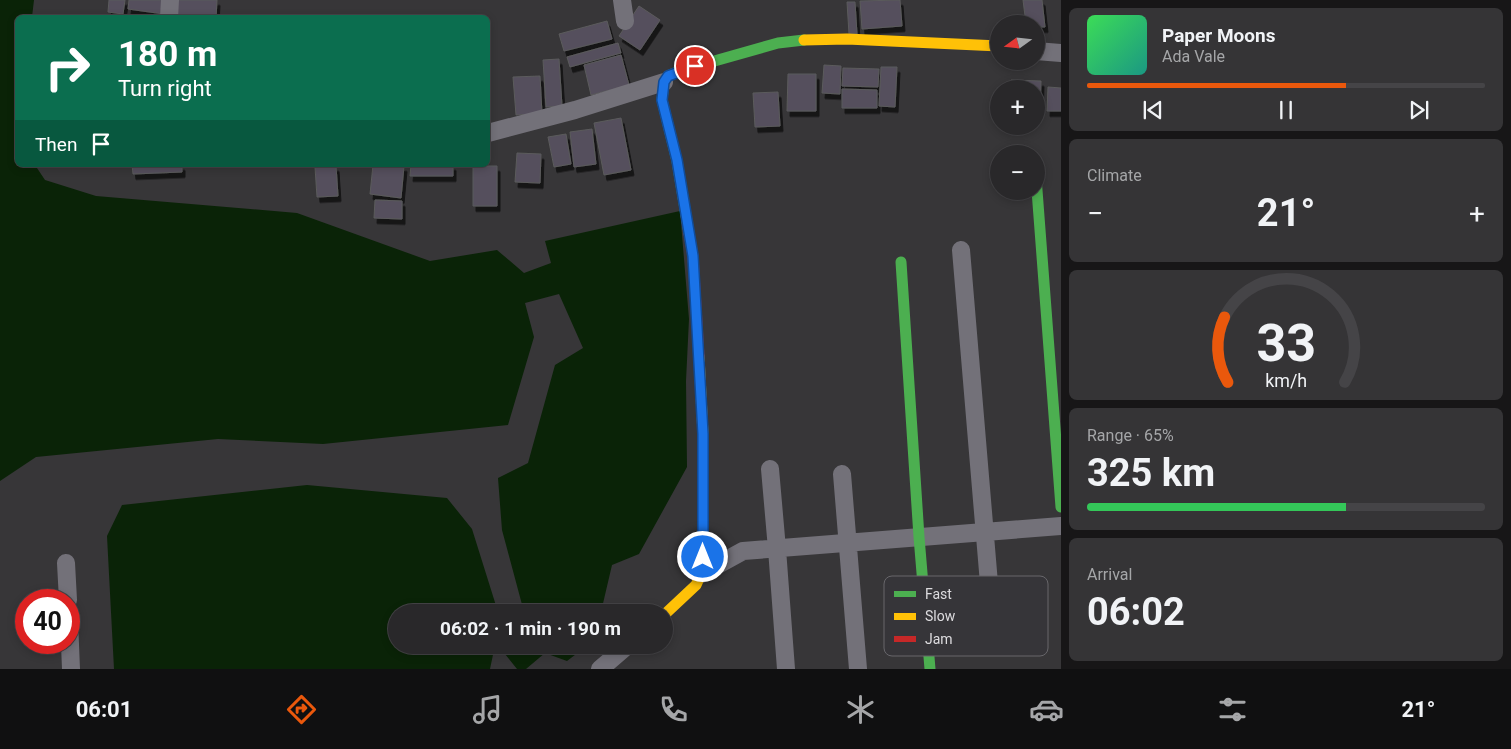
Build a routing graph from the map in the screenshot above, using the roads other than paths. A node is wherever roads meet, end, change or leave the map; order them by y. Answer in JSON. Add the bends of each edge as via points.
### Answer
{"nodes":[{"id":1,"x":170,"y":0,"type":"edge"},
{"id":2,"x":622,"y":0,"type":"edge"},
{"id":3,"x":169,"y":15,"type":"edge"},
{"id":4,"x":624,"y":21,"type":"dead end"},
{"id":5,"x":990,"y":46,"type":"edge"},
{"id":6,"x":1045,"y":52,"type":"edge"},
{"id":7,"x":1061,"y":53,"type":"edge"},
{"id":8,"x":664,"y":82,"type":"junction"},
{"id":9,"x":490,"y":132,"type":"edge"},
{"id":10,"x":1038,"y":200,"type":"edge"},
{"id":11,"x":961,"y":250,"type":"dead end"},
{"id":12,"x":901,"y":262,"type":"dead end"},
{"id":13,"x":770,"y":469,"type":"dead end"},
{"id":14,"x":842,"y":474,"type":"dead end"},
{"id":15,"x":1061,"y":507,"type":"edge"},
{"id":16,"x":1061,"y":526,"type":"edge"},
{"id":17,"x":986,"y":532,"type":"junction"},
{"id":18,"x":918,"y":537,"type":"junction"},
{"id":19,"x":848,"y":543,"type":"junction"},
{"id":20,"x":777,"y":549,"type":"junction"},
{"id":21,"x":66,"y":563,"type":"dead end"},
{"id":22,"x":702,"y":566,"type":"junction"},
{"id":23,"x":922,"y":576,"type":"edge"},
{"id":24,"x":989,"y":576,"type":"edge"},
{"id":25,"x":67,"y":589,"type":"edge"},
{"id":26,"x":673,"y":607,"type":"edge"},
{"id":27,"x":70,"y":654,"type":"edge"},
{"id":28,"x":618,"y":654,"type":"edge"},
{"id":29,"x":929,"y":656,"type":"edge"},
{"id":30,"x":71,"y":669,"type":"edge"},
{"id":31,"x":600,"y":669,"type":"edge"},
{"id":32,"x":786,"y":669,"type":"edge"},
{"id":33,"x":858,"y":669,"type":"edge"},
{"id":34,"x":930,"y":669,"type":"edge"}],
"edges":[{"from":1,"to":3,"type":"street"},
{"from":2,"to":4,"type":"street"},
{"from":5,"to":8,"type":"street","via":[[847,39],[778,43],[679,71]]},
{"from":6,"to":7,"type":"street"},
{"from":8,"to":9,"type":"street"},
{"from":8,"to":22,"type":"street","via":[[662,100],[677,160],[693,256],[703,434]]},
{"from":10,"to":15,"type":"street"},
{"from":11,"to":17,"type":"street"},
{"from":12,"to":18,"type":"street"},
{"from":13,"to":20,"type":"street"},
{"from":14,"to":19,"type":"street"},
{"from":16,"to":17,"type":"street"},
{"from":17,"to":18,"type":"street"},
{"from":17,"to":24,"type":"street"},
{"from":18,"to":19,"type":"street"},
{"from":18,"to":23,"type":"street"},
{"from":19,"to":20,"type":"street"},
{"from":19,"to":33,"type":"street"},
{"from":20,"to":22,"type":"street","via":[[742,551]]},
{"from":20,"to":32,"type":"street"},
{"from":21,"to":25,"type":"street"},
{"from":22,"to":26,"type":"street","via":[[696,585]]},
{"from":27,"to":30,"type":"street"},
{"from":28,"to":31,"type":"street"},
{"from":29,"to":34,"type":"street"}]}
